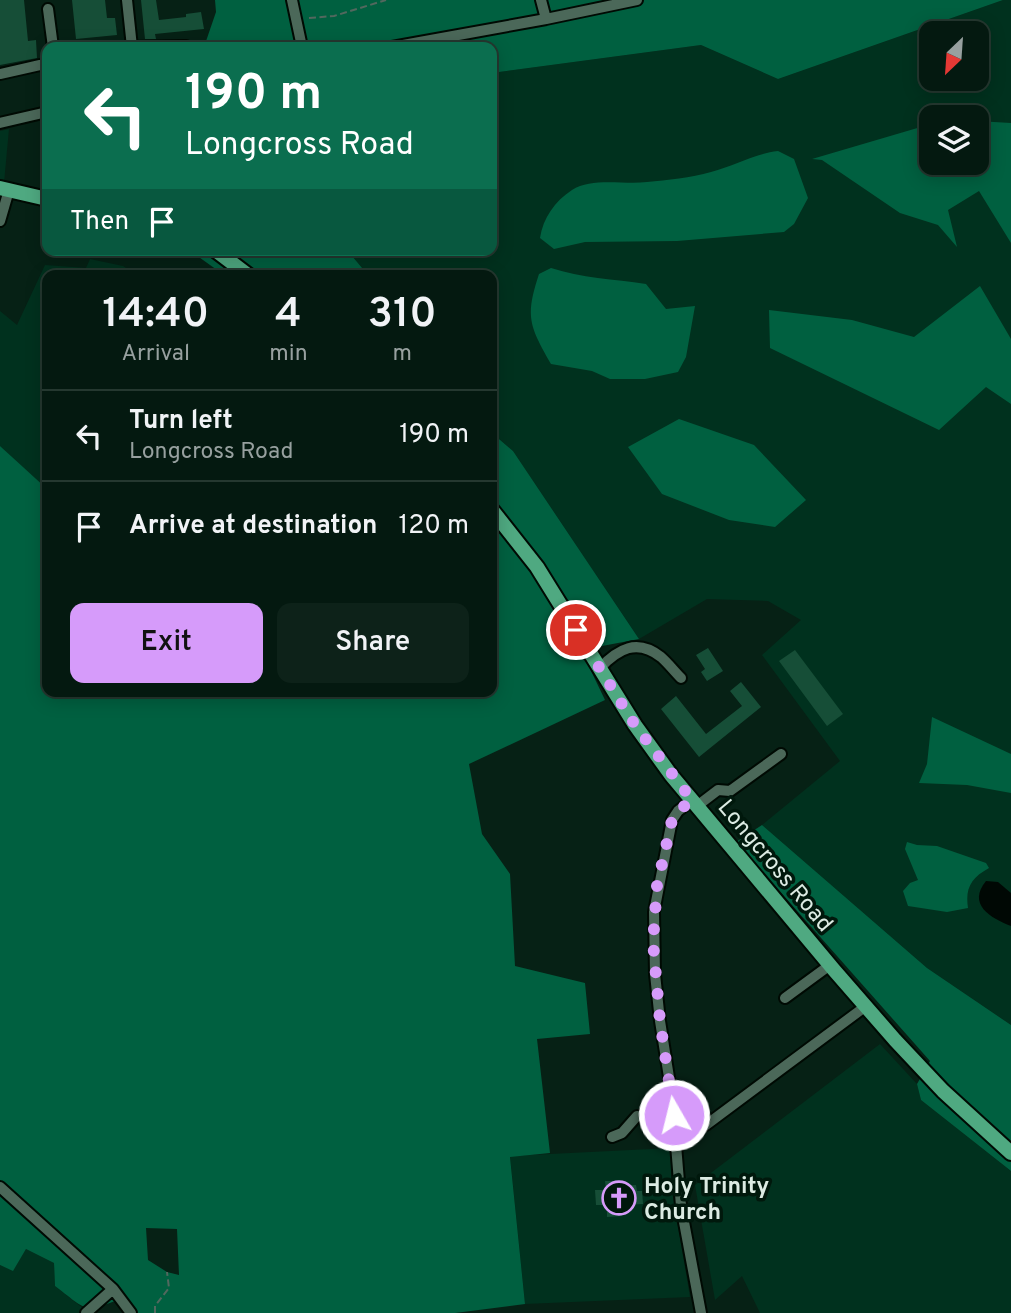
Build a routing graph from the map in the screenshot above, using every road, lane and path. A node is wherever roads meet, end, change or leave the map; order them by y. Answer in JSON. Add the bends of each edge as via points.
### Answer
{"nodes":[{"id":1,"x":127,"y":0,"type":"edge"},
{"id":2,"x":292,"y":0,"type":"edge"},
{"id":3,"x":386,"y":0,"type":"edge"},
{"id":4,"x":541,"y":0,"type":"edge"},
{"id":5,"x":637,"y":0,"type":"edge"},
{"id":6,"x":48,"y":9,"type":"dead end"},
{"id":7,"x":297,"y":19,"type":"junction"},
{"id":8,"x":546,"y":19,"type":"junction"},
{"id":9,"x":52,"y":42,"type":"edge"},
{"id":10,"x":129,"y":42,"type":"edge"},
{"id":11,"x":301,"y":42,"type":"edge"},
{"id":12,"x":419,"y":42,"type":"edge"},
{"id":13,"x":42,"y":65,"type":"edge"},
{"id":14,"x":0,"y":74,"type":"edge"},
{"id":15,"x":42,"y":113,"type":"edge"},
{"id":16,"x":0,"y":123,"type":"edge"},
{"id":17,"x":9,"y":190,"type":"edge"},
{"id":18,"x":42,"y":198,"type":"edge"},
{"id":19,"x":0,"y":221,"type":"edge"},
{"id":20,"x":223,"y":256,"type":"edge"},
{"id":21,"x":241,"y":270,"type":"edge"},
{"id":22,"x":497,"y":516,"type":"edge"},
{"id":23,"x":600,"y":668,"type":"junction"},
{"id":24,"x":681,"y":678,"type":"dead end"},
{"id":25,"x":781,"y":754,"type":"dead end"},
{"id":26,"x":695,"y":803,"type":"junction"},
{"id":27,"x":830,"y":965,"type":"junction"},
{"id":28,"x":785,"y":998,"type":"dead end"},
{"id":29,"x":866,"y":1006,"type":"junction"},
{"id":30,"x":674,"y":1115,"type":"junction"},
{"id":31,"x":706,"y":1125,"type":"dead end"},
{"id":32,"x":612,"y":1137,"type":"dead end"},
{"id":33,"x":1011,"y":1153,"type":"edge"},
{"id":34,"x":0,"y":1187,"type":"edge"},
{"id":35,"x":167,"y":1272,"type":"dead end"},
{"id":36,"x":113,"y":1289,"type":"junction"},
{"id":37,"x":86,"y":1313,"type":"edge"},
{"id":38,"x":131,"y":1313,"type":"edge"},
{"id":39,"x":155,"y":1313,"type":"edge"},
{"id":40,"x":701,"y":1313,"type":"edge"}],
"edges":[{"from":1,"to":10,"type":"street"},
{"from":2,"to":7,"type":"street"},
{"from":3,"to":7,"type":"path","via":[[334,16]]},
{"from":4,"to":8,"type":"street"},
{"from":5,"to":8,"type":"street"},
{"from":6,"to":9,"type":"street"},
{"from":7,"to":11,"type":"street"},
{"from":8,"to":12,"type":"street"},
{"from":13,"to":14,"type":"street"},
{"from":15,"to":16,"type":"street"},
{"from":17,"to":18,"type":"main road"},
{"from":17,"to":19,"type":"street"},
{"from":20,"to":21,"type":"main road"},
{"from":22,"to":23,"type":"main road","name":"Longcross Road","via":[[537,567]]},
{"from":23,"to":24,"type":"street","via":[[617,651],[635,648],[658,654]]},
{"from":23,"to":26,"type":"main road","name":"Longcross Road","via":[[635,725]]},
{"from":25,"to":26,"type":"street","via":[[730,791],[718,790]]},
{"from":26,"to":27,"type":"main road","name":"Longcross Road"},
{"from":26,"to":30,"type":"street","via":[[678,811],[672,820],[654,912],[655,974]]},
{"from":27,"to":28,"type":"street"},
{"from":27,"to":29,"type":"main road","name":"Longcross Road"},
{"from":29,"to":31,"type":"street"},
{"from":29,"to":33,"type":"main road","name":"Longcross Road","via":[[943,1091]]},
{"from":30,"to":32,"type":"street","via":[[637,1116]]},
{"from":30,"to":40,"type":"street","via":[[681,1206]]},
{"from":34,"to":36,"type":"street"},
{"from":35,"to":39,"type":"path","via":[[169,1288]]},
{"from":36,"to":37,"type":"street"},
{"from":36,"to":38,"type":"street"}]}
